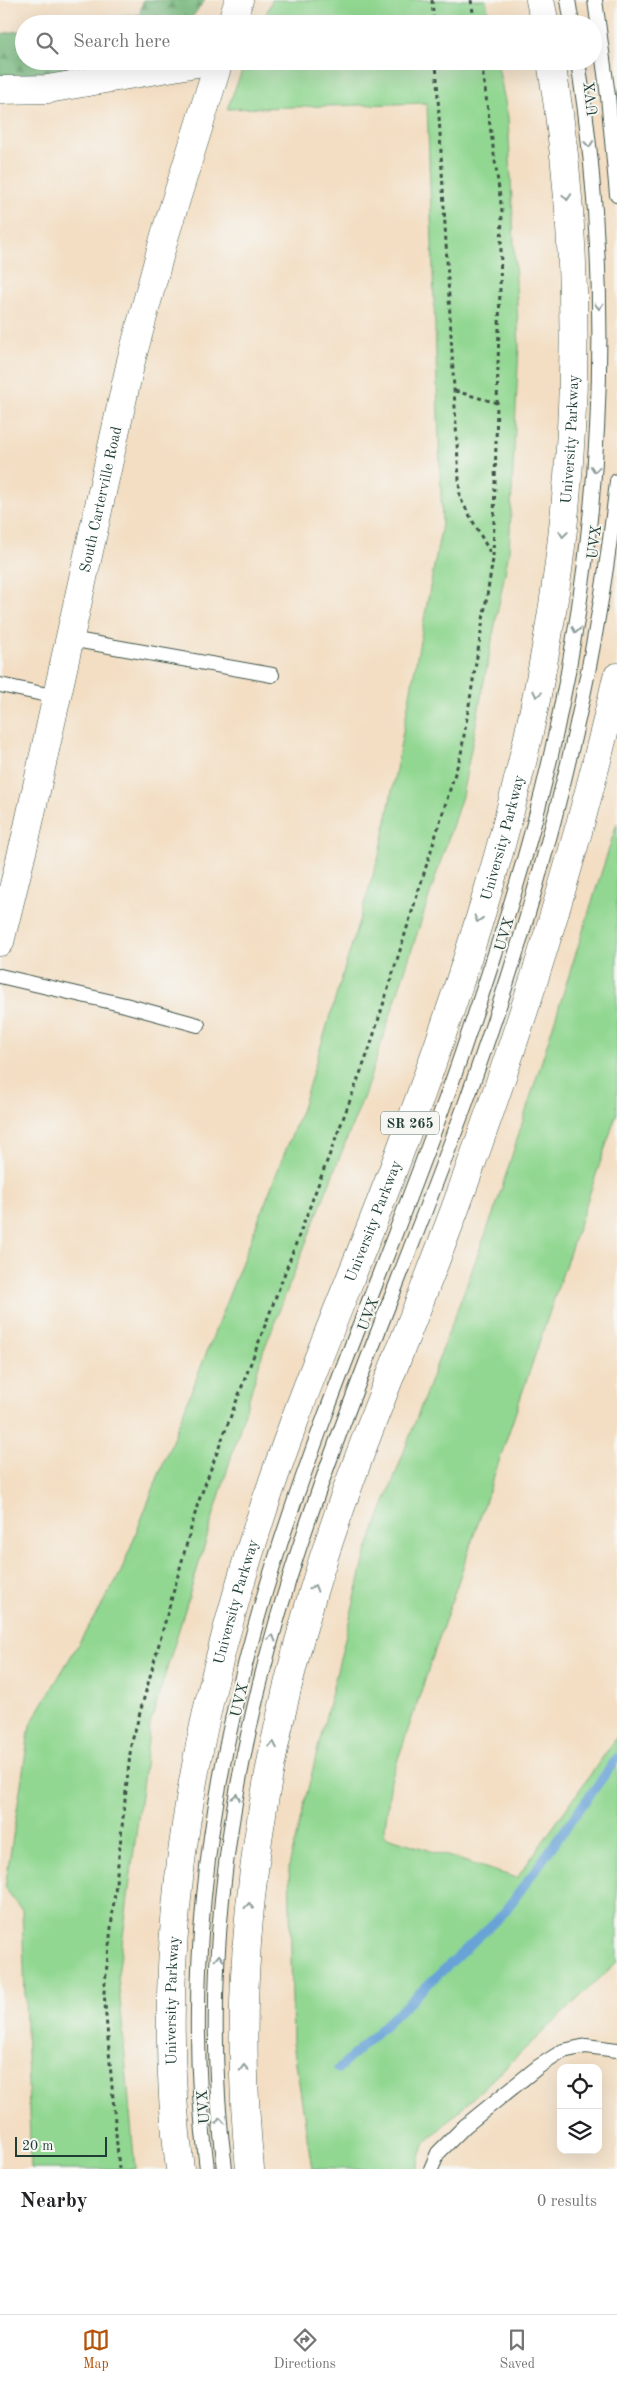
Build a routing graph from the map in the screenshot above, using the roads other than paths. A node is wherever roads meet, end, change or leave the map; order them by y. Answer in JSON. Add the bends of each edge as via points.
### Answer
{"nodes":[{"id":1,"x":239,"y":0,"type":"edge"},
{"id":2,"x":540,"y":0,"type":"edge"},
{"id":3,"x":568,"y":0,"type":"edge"},
{"id":4,"x":595,"y":0,"type":"edge"},
{"id":5,"x":234,"y":15,"type":"edge"},
{"id":6,"x":543,"y":15,"type":"edge"},
{"id":7,"x":570,"y":15,"type":"edge"},
{"id":8,"x":597,"y":15,"type":"edge"},
{"id":9,"x":602,"y":52,"type":"edge"},
{"id":10,"x":157,"y":70,"type":"edge"},
{"id":11,"x":216,"y":70,"type":"edge"},
{"id":12,"x":552,"y":70,"type":"edge"},
{"id":13,"x":579,"y":70,"type":"edge"},
{"id":14,"x":0,"y":90,"type":"edge"},
{"id":15,"x":617,"y":195,"type":"edge"},
{"id":16,"x":617,"y":481,"type":"edge"},
{"id":17,"x":70,"y":639,"type":"junction"},
{"id":18,"x":272,"y":676,"type":"dead end"},
{"id":19,"x":617,"y":677,"type":"edge"},
{"id":20,"x":0,"y":685,"type":"edge"},
{"id":21,"x":57,"y":697,"type":"junction"},
{"id":22,"x":0,"y":942,"type":"edge"},
{"id":23,"x":0,"y":976,"type":"edge"},
{"id":24,"x":198,"y":1025,"type":"dead end"},
{"id":25,"x":617,"y":2050,"type":"edge"},
{"id":26,"x":180,"y":2169,"type":"edge"},
{"id":27,"x":207,"y":2169,"type":"edge"},
{"id":28,"x":225,"y":2169,"type":"edge"},
{"id":29,"x":250,"y":2169,"type":"edge"},
{"id":30,"x":431,"y":2169,"type":"edge"}],
"edges":[{"from":1,"to":5,"type":"main road"},
{"from":2,"to":6,"type":"main road"},
{"from":3,"to":7,"type":"lane"},
{"from":4,"to":8,"type":"lane","name":"UVX"},
{"from":9,"to":15,"type":"lane","name":"UVX"},
{"from":10,"to":14,"type":"main road","via":[[48,89]]},
{"from":11,"to":17,"type":"main road","name":"South Carterville Road","via":[[165,234],[131,361]]},
{"from":12,"to":26,"type":"main road","name":"University Parkway","number":"SR 265","one_way":true,"via":[[565,172],[572,336],[568,473],[548,638],[529,735],[506,824],[458,983],[404,1140],[287,1441],[241,1582],[200,1742],[176,1903],[171,2014]]},
{"from":13,"to":27,"type":"lane","one_way":true,"via":[[594,191],[599,372],[591,518],[570,665],[540,801],[489,972],[430,1144],[304,1474],[274,1561],[249,1650],[226,1751],[205,1872],[197,2023]]},
{"from":28,"to":16,"type":"lane","name":"UVX","one_way":true,"via":[[217,2064],[219,1944],[235,1802],[251,1720],[271,1640],[311,1513],[468,1098],[526,915],[563,784],[591,665]]},
{"from":17,"to":18,"type":"lane"},
{"from":17,"to":21,"type":"main road","name":"South Carterville Road"},
{"from":29,"to":19,"type":"main road","one_way":true,"via":[[245,2122],[244,1967],[262,1803],[291,1669],[340,1511],[458,1201],[531,993],[579,835]]},
{"from":20,"to":21,"type":"lane"},
{"from":21,"to":22,"type":"main road","name":"South Carterville Road"},
{"from":23,"to":24,"type":"lane"},
{"from":25,"to":30,"type":"lane","via":[[586,2046],[563,2051],[465,2126],[438,2153]]}]}
